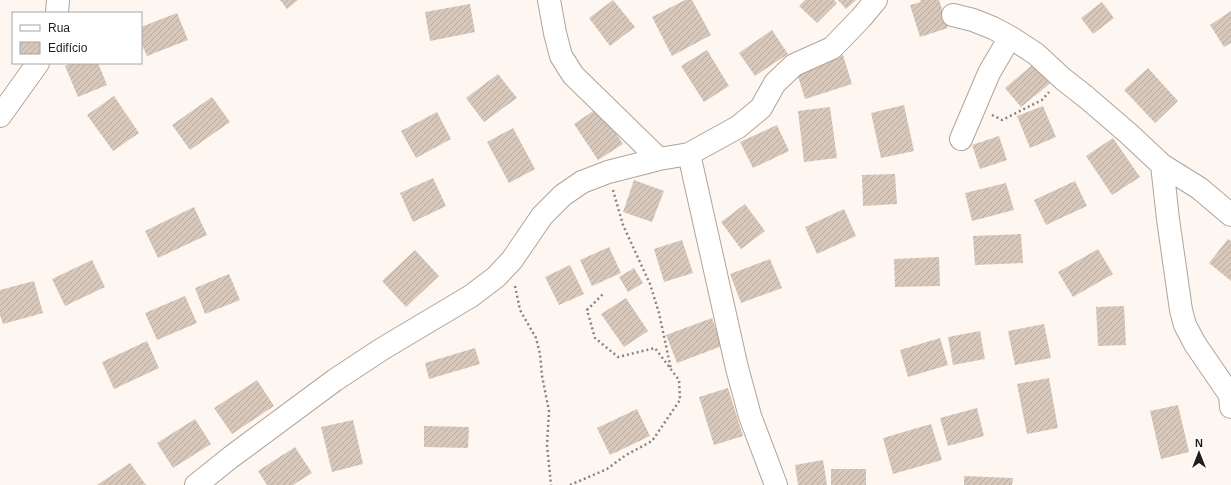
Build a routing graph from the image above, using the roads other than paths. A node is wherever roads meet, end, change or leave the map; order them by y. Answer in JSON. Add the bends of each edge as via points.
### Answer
{"nodes":[{"id":1,"x":58,"y":0,"type":"edge"},
{"id":2,"x":550,"y":0,"type":"edge"},
{"id":3,"x":876,"y":0,"type":"edge"},
{"id":4,"x":57,"y":12,"type":"edge"},
{"id":5,"x":953,"y":15,"type":"dead end"},
{"id":6,"x":1010,"y":36,"type":"junction"},
{"id":7,"x":37,"y":64,"type":"edge"},
{"id":8,"x":0,"y":116,"type":"edge"},
{"id":9,"x":961,"y":139,"type":"dead end"},
{"id":10,"x":689,"y":154,"type":"junction"},
{"id":11,"x":659,"y":159,"type":"junction"},
{"id":12,"x":1162,"y":165,"type":"junction"},
{"id":13,"x":1231,"y":215,"type":"edge"},
{"id":14,"x":1231,"y":394,"type":"edge"},
{"id":15,"x":196,"y":485,"type":"edge"},
{"id":16,"x":776,"y":485,"type":"edge"}],
"edges":[{"from":1,"to":4,"type":"street"},
{"from":2,"to":11,"type":"street","via":[[561,56],[573,75]]},
{"from":3,"to":10,"type":"street","via":[[832,48],[794,65],[775,83],[761,108],[738,127]]},
{"from":5,"to":6,"type":"street","via":[[973,20]]},
{"from":6,"to":9,"type":"street","via":[[989,73]]},
{"from":6,"to":12,"type":"street","via":[[1036,54]]},
{"from":7,"to":8,"type":"street"},
{"from":10,"to":11,"type":"street"},
{"from":10,"to":16,"type":"street","via":[[737,368],[750,416]]},
{"from":11,"to":15,"type":"street","via":[[608,172],[582,182],[563,195],[542,216],[512,260],[496,277],[471,296],[335,380]]},
{"from":12,"to":13,"type":"street","via":[[1199,188]]},
{"from":12,"to":14,"type":"street","via":[[1185,325],[1195,344]]}]}
